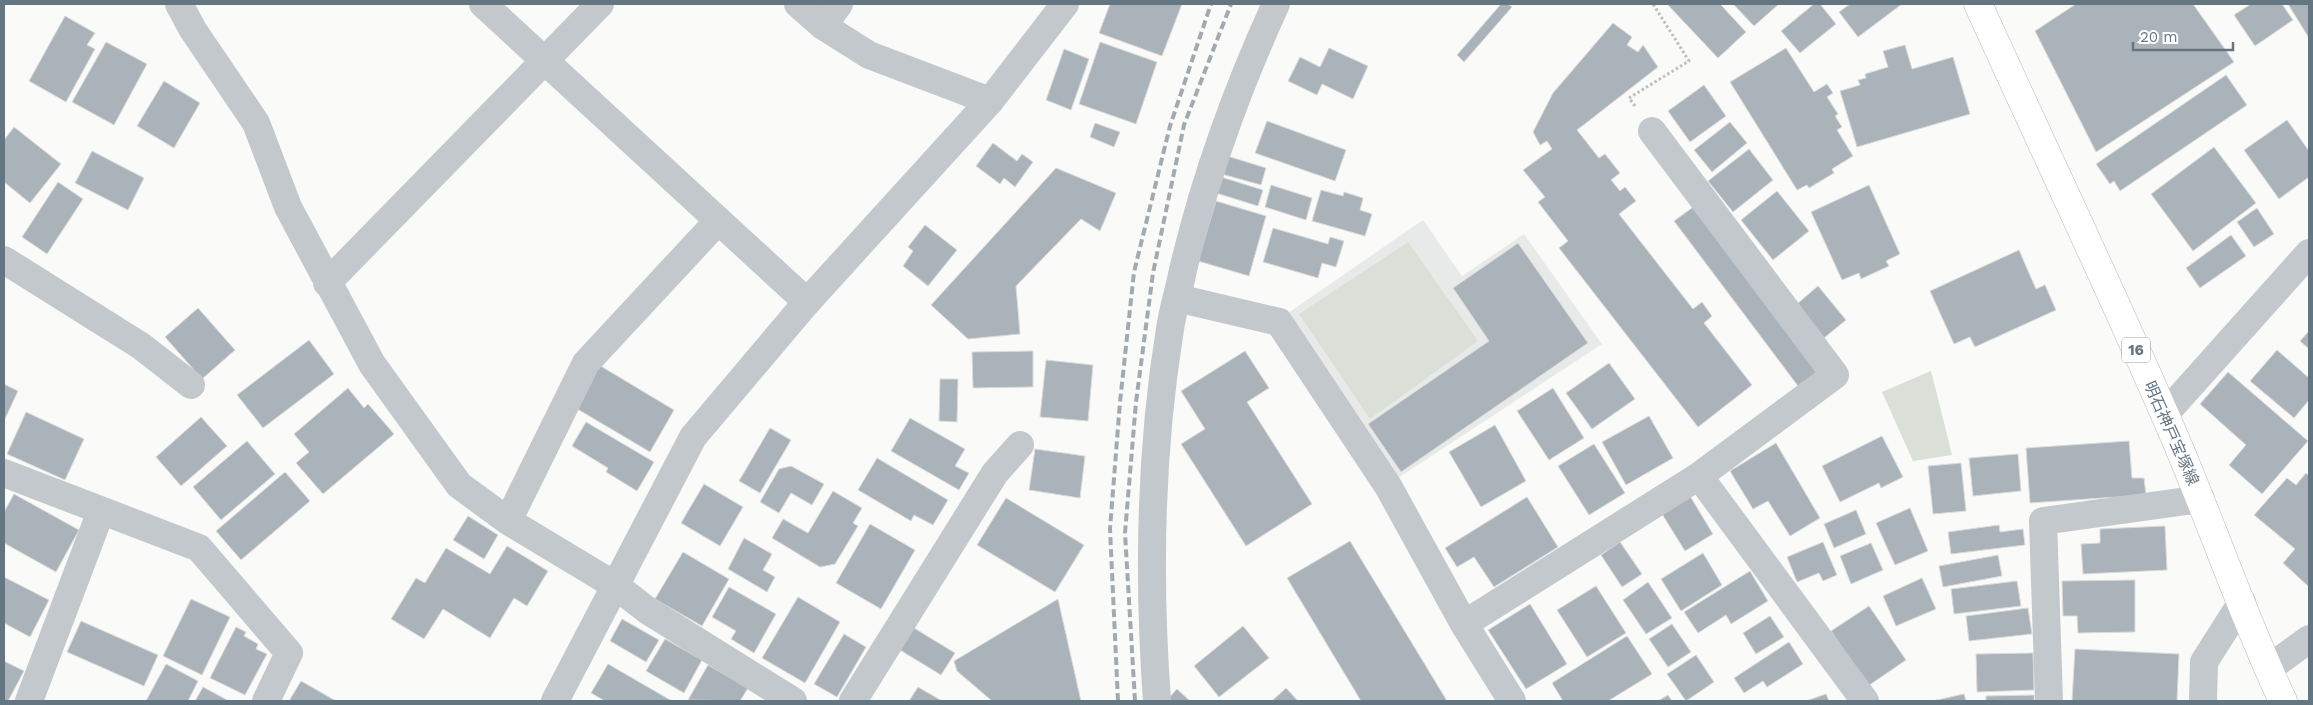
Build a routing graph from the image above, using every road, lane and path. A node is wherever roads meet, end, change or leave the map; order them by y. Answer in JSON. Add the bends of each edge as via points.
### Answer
{"nodes":[{"id":1,"x":179,"y":4,"type":"edge"},
{"id":2,"x":483,"y":4,"type":"edge"},
{"id":3,"x":600,"y":4,"type":"edge"},
{"id":4,"x":798,"y":4,"type":"edge"},
{"id":5,"x":839,"y":4,"type":"edge"},
{"id":6,"x":1065,"y":4,"type":"edge"},
{"id":7,"x":1276,"y":4,"type":"edge"},
{"id":8,"x":1653,"y":4,"type":"edge"},
{"id":9,"x":1978,"y":4,"type":"edge"},
{"id":10,"x":823,"y":26,"type":"junction"},
{"id":11,"x":544,"y":62,"type":"junction"},
{"id":12,"x":990,"y":101,"type":"junction"},
{"id":13,"x":1652,"y":131,"type":"joint"},
{"id":14,"x":718,"y":221,"type":"junction"},
{"id":15,"x":2309,"y":253,"type":"edge"},
{"id":16,"x":4,"y":260,"type":"edge"},
{"id":17,"x":327,"y":282,"type":"junction"},
{"id":18,"x":1177,"y":298,"type":"junction"},
{"id":19,"x":807,"y":302,"type":"junction"},
{"id":20,"x":191,"y":385,"type":"dead end"},
{"id":21,"x":2165,"y":414,"type":"junction"},
{"id":22,"x":1020,"y":445,"type":"dead end"},
{"id":23,"x":4,"y":473,"type":"edge"},
{"id":24,"x":1699,"y":476,"type":"junction"},
{"id":25,"x":2201,"y":499,"type":"junction"},
{"id":26,"x":101,"y":511,"type":"junction"},
{"id":27,"x":508,"y":521,"type":"junction"},
{"id":28,"x":616,"y":586,"type":"junction"},
{"id":29,"x":2242,"y":602,"type":"junction"},
{"id":30,"x":1464,"y":624,"type":"junction"},
{"id":31,"x":2309,"y":639,"type":"edge"},
{"id":32,"x":2268,"y":670,"type":"junction"},
{"id":33,"x":29,"y":701,"type":"edge"},
{"id":34,"x":266,"y":701,"type":"edge"},
{"id":35,"x":555,"y":701,"type":"edge"},
{"id":36,"x":793,"y":701,"type":"edge"},
{"id":37,"x":853,"y":701,"type":"edge"},
{"id":38,"x":1157,"y":701,"type":"edge"},
{"id":39,"x":1512,"y":701,"type":"edge"},
{"id":40,"x":1865,"y":701,"type":"edge"},
{"id":41,"x":2049,"y":701,"type":"edge"},
{"id":42,"x":2203,"y":701,"type":"edge"},
{"id":43,"x":2283,"y":701,"type":"edge"}],
"edges":[{"from":1,"to":17,"type":"street","via":[[256,123],[288,206]]},
{"from":2,"to":11,"type":"street"},
{"from":3,"to":11,"type":"street"},
{"from":4,"to":10,"type":"street"},
{"from":5,"to":10,"type":"street"},
{"from":6,"to":12,"type":"street"},
{"from":7,"to":18,"type":"street","via":[[1247,66],[1220,138],[1193,228]]},
{"from":8,"to":13,"type":"path","via":[[1689,61],[1629,98]]},
{"from":9,"to":21,"type":"main road","name":"明石神戸宝塚線","number":"16"},
{"from":10,"to":12,"type":"street","via":[[869,55]]},
{"from":11,"to":14,"type":"street"},
{"from":11,"to":17,"type":"street"},
{"from":12,"to":19,"type":"street"},
{"from":13,"to":24,"type":"street","via":[[1835,375]]},
{"from":14,"to":19,"type":"street"},
{"from":14,"to":27,"type":"street","via":[[586,362]]},
{"from":15,"to":21,"type":"street"},
{"from":16,"to":20,"type":"street","via":[[141,346]]},
{"from":17,"to":27,"type":"street","via":[[372,364],[459,485]]},
{"from":18,"to":30,"type":"street","via":[[1279,322],[1388,486]]},
{"from":18,"to":38,"type":"street","via":[[1157,418],[1152,508],[1151,620]]},
{"from":19,"to":28,"type":"street","via":[[692,437]]},
{"from":21,"to":25,"type":"main road","name":"明石神戸宝塚線","number":"16"},
{"from":22,"to":37,"type":"street","via":[[995,473]]},
{"from":23,"to":26,"type":"street"},
{"from":24,"to":30,"type":"street"},
{"from":24,"to":40,"type":"street"},
{"from":25,"to":29,"type":"main road","name":"明石神戸宝塚線","number":"16"},
{"from":25,"to":41,"type":"street","via":[[2042,522]]},
{"from":26,"to":33,"type":"street"},
{"from":26,"to":34,"type":"street","via":[[199,548],[206,556],[289,653]]},
{"from":27,"to":28,"type":"street"},
{"from":28,"to":35,"type":"street"},
{"from":28,"to":36,"type":"street","via":[[647,610]]},
{"from":29,"to":32,"type":"main road","name":"明石神戸宝塚線","number":"16"},
{"from":29,"to":42,"type":"street","via":[[2204,662]]},
{"from":30,"to":39,"type":"street"},
{"from":31,"to":32,"type":"street"},
{"from":32,"to":43,"type":"main road","name":"明石神戸宝塚線","number":"16"}]}
